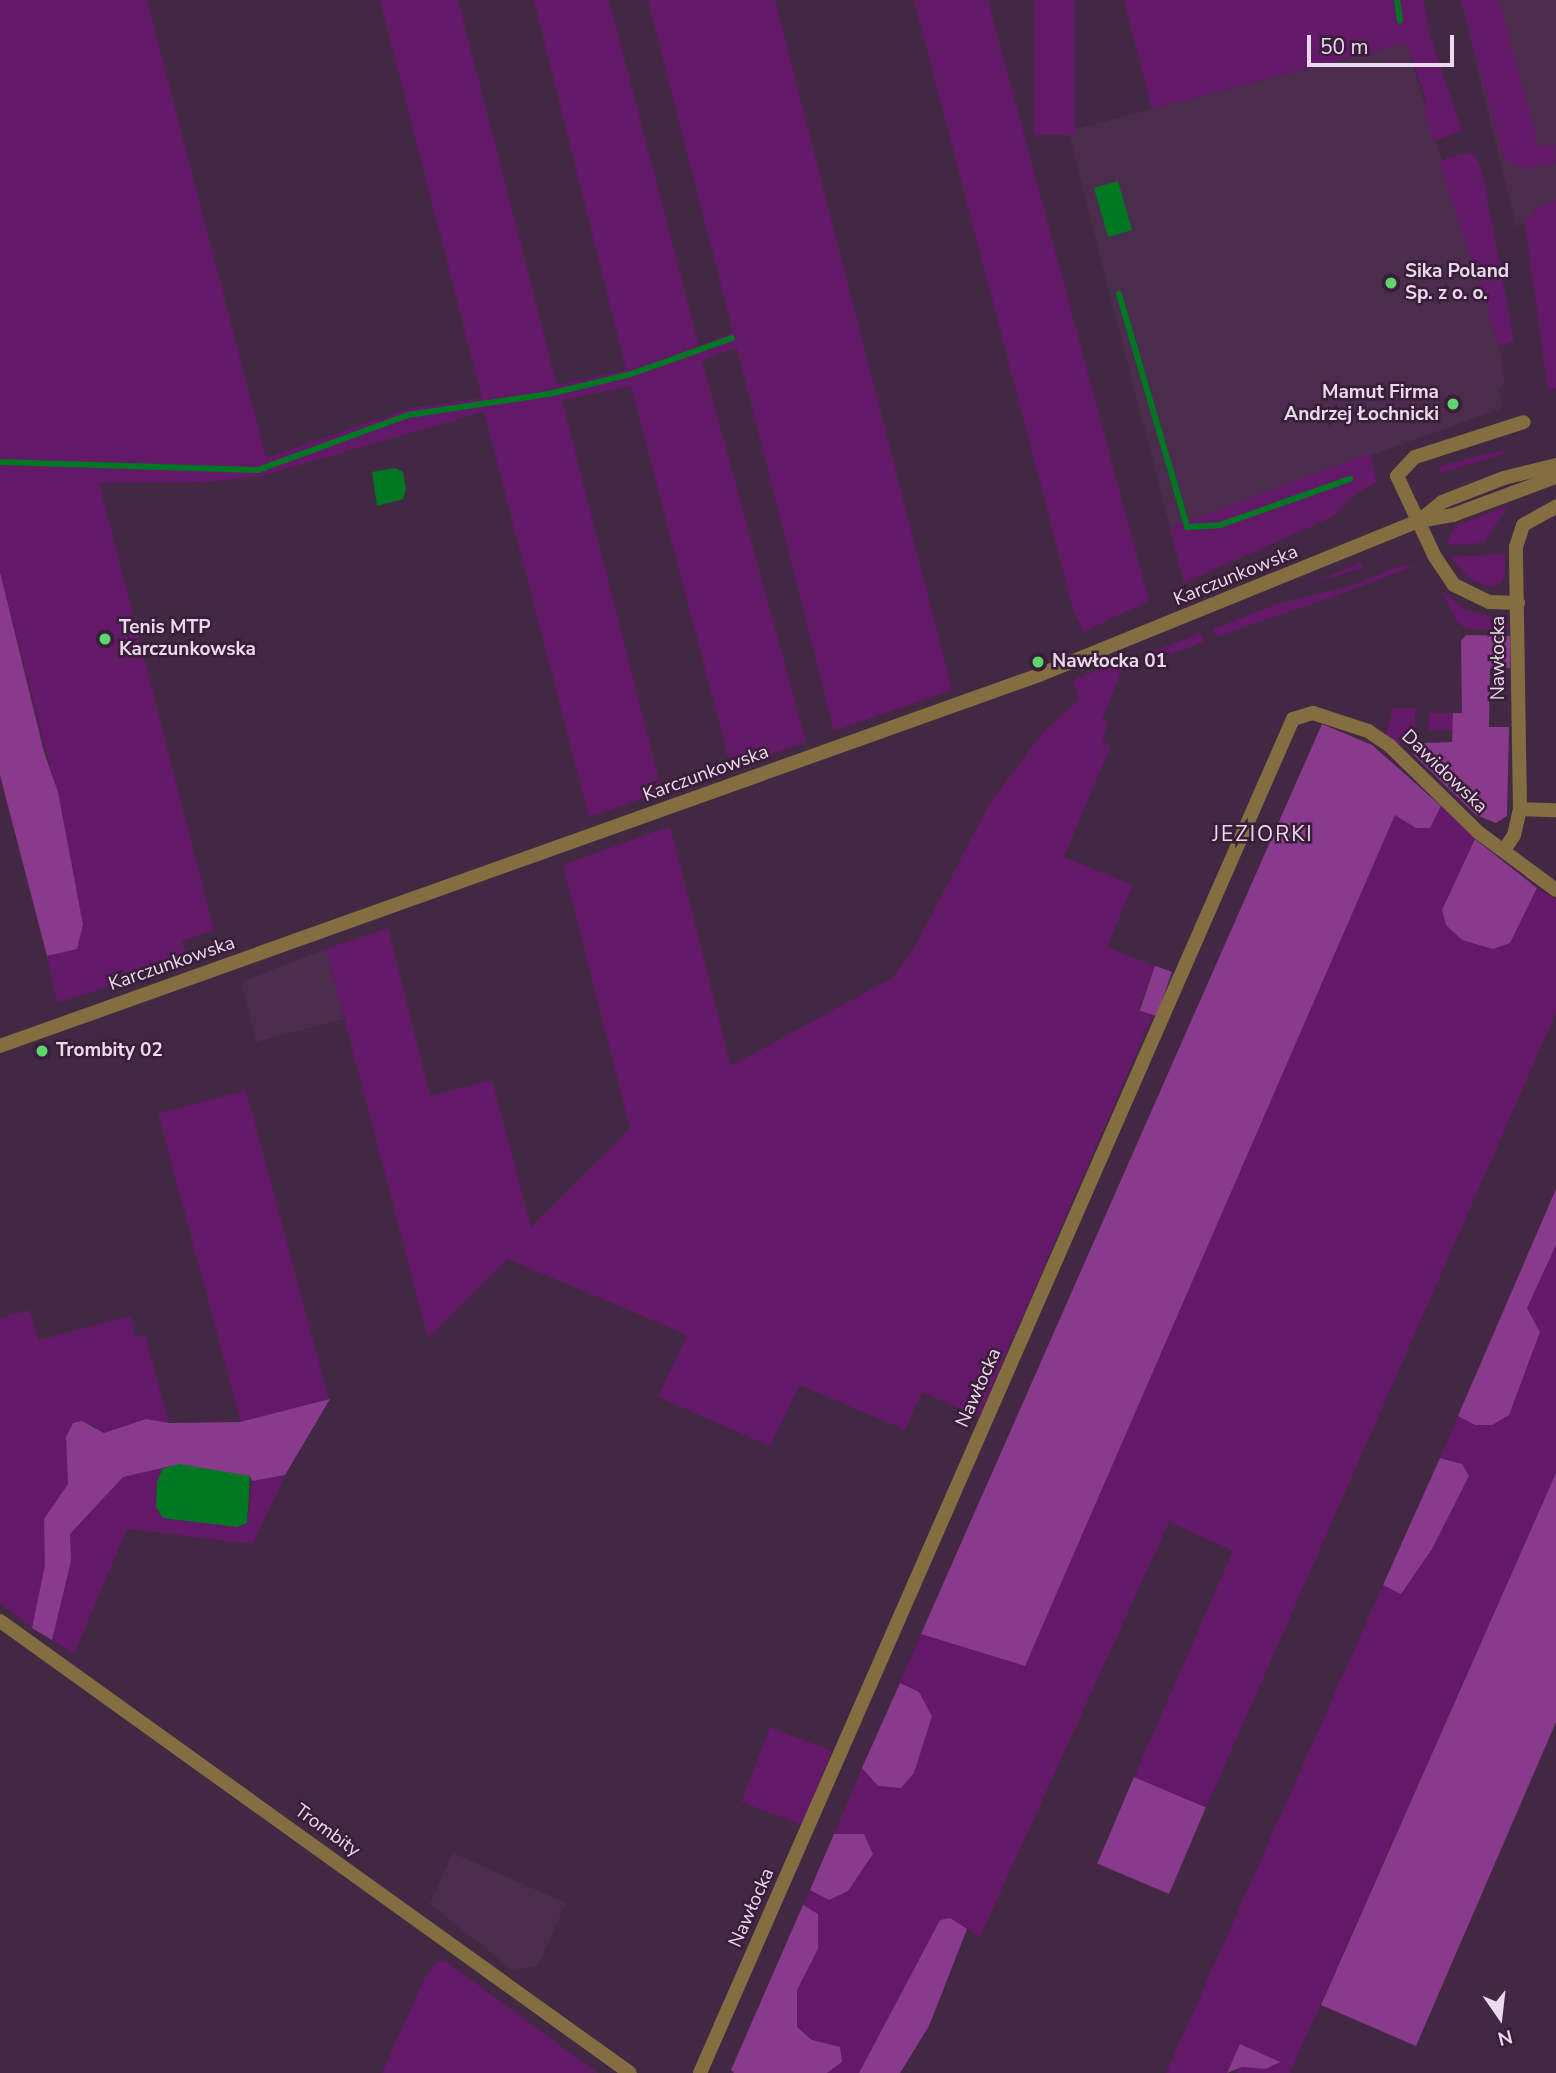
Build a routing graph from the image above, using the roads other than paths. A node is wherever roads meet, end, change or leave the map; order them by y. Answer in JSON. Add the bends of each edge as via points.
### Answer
{"nodes":[{"id":1,"x":1524,"y":422,"type":"dead end"},
{"id":2,"x":1556,"y":465,"type":"edge"},
{"id":3,"x":1556,"y":478,"type":"edge"},
{"id":4,"x":1556,"y":507,"type":"edge"},
{"id":5,"x":1419,"y":521,"type":"junction"},
{"id":6,"x":1518,"y":603,"type":"junction"},
{"id":7,"x":1293,"y":719,"type":"joint"},
{"id":8,"x":1520,"y":809,"type":"junction"},
{"id":9,"x":1556,"y":810,"type":"edge"},
{"id":10,"x":1504,"y":850,"type":"junction"},
{"id":11,"x":1556,"y":890,"type":"edge"},
{"id":12,"x":0,"y":1046,"type":"edge"},
{"id":13,"x":0,"y":1622,"type":"edge"},
{"id":14,"x":630,"y":2073,"type":"edge"},
{"id":15,"x":700,"y":2073,"type":"edge"}],
"edges":[{"from":1,"to":5,"type":"street","name":"Nawłocka","via":[[1415,457],[1403,466],[1396,476]]},
{"from":2,"to":5,"type":"street","name":"Karczunkowska","via":[[1504,478],[1442,502]]},
{"from":3,"to":5,"type":"street","name":"Karczunkowska","via":[[1452,515]]},
{"from":4,"to":6,"type":"street","via":[[1530,519],[1518,535]]},
{"from":5,"to":6,"type":"street","name":"Nawłocka","via":[[1444,572],[1462,591],[1489,602]]},
{"from":5,"to":12,"type":"street","name":"Karczunkowska","via":[[1039,676]]},
{"from":6,"to":8,"type":"street","name":"Nawłocka"},
{"from":7,"to":10,"type":"street","name":"Dawidowska","via":[[1313,713],[1368,731]]},
{"from":7,"to":15,"type":"street","name":"Nawłocka"},
{"from":8,"to":9,"type":"street"},
{"from":8,"to":10,"type":"street","name":"Nawłocka","via":[[1514,835]]},
{"from":10,"to":11,"type":"street","name":"Dawidowska"},
{"from":13,"to":14,"type":"street","name":"Trombity"}]}
